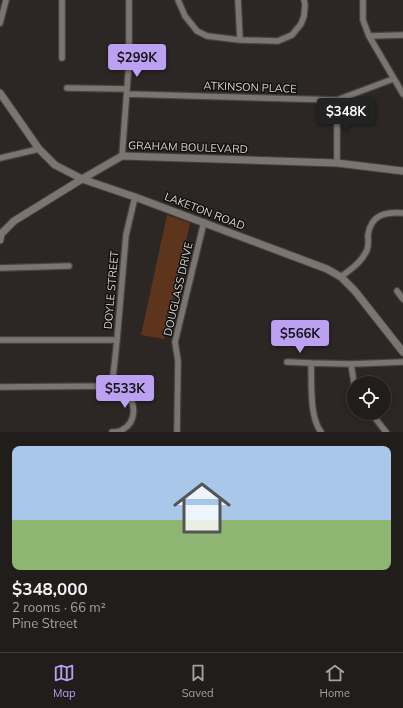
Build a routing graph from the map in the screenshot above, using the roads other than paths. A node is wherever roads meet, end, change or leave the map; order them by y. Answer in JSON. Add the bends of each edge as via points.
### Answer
{"nodes":[{"id":1,"x":6,"y":0,"type":"edge"},
{"id":2,"x":62,"y":0,"type":"edge"},
{"id":3,"x":129,"y":0,"type":"edge"},
{"id":4,"x":178,"y":0,"type":"edge"},
{"id":5,"x":238,"y":0,"type":"edge"},
{"id":6,"x":304,"y":0,"type":"edge"},
{"id":7,"x":363,"y":0,"type":"edge"},
{"id":8,"x":0,"y":24,"type":"edge"},
{"id":9,"x":403,"y":35,"type":"edge"},
{"id":10,"x":369,"y":36,"type":"junction"},
{"id":11,"x":240,"y":40,"type":"junction"},
{"id":12,"x":62,"y":58,"type":"dead end"},
{"id":13,"x":394,"y":79,"type":"junction"},
{"id":14,"x":67,"y":88,"type":"dead end"},
{"id":15,"x":127,"y":91,"type":"junction"},
{"id":16,"x":0,"y":93,"type":"edge"},
{"id":17,"x":403,"y":94,"type":"edge"},
{"id":18,"x":338,"y":100,"type":"junction"},
{"id":19,"x":39,"y":149,"type":"junction"},
{"id":20,"x":122,"y":156,"type":"junction"},
{"id":21,"x":0,"y":158,"type":"edge"},
{"id":22,"x":337,"y":163,"type":"junction"},
{"id":23,"x":403,"y":171,"type":"edge"},
{"id":24,"x":82,"y":179,"type":"junction"},
{"id":25,"x":135,"y":197,"type":"junction"},
{"id":26,"x":403,"y":213,"type":"edge"},
{"id":27,"x":204,"y":222,"type":"junction"},
{"id":28,"x":0,"y":236,"type":"edge"},
{"id":29,"x":69,"y":266,"type":"dead end"},
{"id":30,"x":0,"y":268,"type":"edge"},
{"id":31,"x":342,"y":277,"type":"junction"},
{"id":32,"x":397,"y":291,"type":"dead end"},
{"id":33,"x":403,"y":299,"type":"edge"},
{"id":34,"x":0,"y":340,"type":"edge"},
{"id":35,"x":117,"y":340,"type":"junction"},
{"id":36,"x":403,"y":352,"type":"edge"},
{"id":37,"x":287,"y":362,"type":"dead end"},
{"id":38,"x":403,"y":362,"type":"edge"},
{"id":39,"x":311,"y":364,"type":"junction"},
{"id":40,"x":352,"y":364,"type":"junction"},
{"id":41,"x":353,"y":376,"type":"edge"},
{"id":42,"x":112,"y":386,"type":"junction"},
{"id":43,"x":0,"y":387,"type":"edge"},
{"id":44,"x":377,"y":420,"type":"edge"},
{"id":45,"x":112,"y":432,"type":"edge"},
{"id":46,"x":177,"y":432,"type":"edge"},
{"id":47,"x":321,"y":432,"type":"edge"},
{"id":48,"x":386,"y":432,"type":"edge"}],
"edges":[{"from":1,"to":8,"type":"street"},
{"from":2,"to":12,"type":"street"},
{"from":3,"to":15,"type":"street"},
{"from":4,"to":11,"type":"street","via":[[185,16],[197,31],[207,36]]},
{"from":5,"to":11,"type":"street"},
{"from":6,"to":11,"type":"street","via":[[304,16],[292,35],[278,42]]},
{"from":7,"to":10,"type":"street","via":[[363,20]]},
{"from":9,"to":10,"type":"street"},
{"from":10,"to":13,"type":"street"},
{"from":13,"to":17,"type":"street"},
{"from":13,"to":18,"type":"street","name":"ATKINSON PLACE"},
{"from":14,"to":15,"type":"street","name":"ATKINSON PLACE"},
{"from":15,"to":18,"type":"street","name":"ATKINSON PLACE"},
{"from":15,"to":20,"type":"street","via":[[122,116]]},
{"from":16,"to":19,"type":"street","name":"LAKETON ROAD"},
{"from":18,"to":22,"type":"street"},
{"from":19,"to":21,"type":"street"},
{"from":19,"to":24,"type":"street","name":"LAKETON ROAD","via":[[55,165]]},
{"from":20,"to":22,"type":"street","name":"GRAHAM BOULEVARD"},
{"from":20,"to":24,"type":"street","name":"GRAHAM BOULEVARD"},
{"from":22,"to":23,"type":"street","name":"GRAHAM BOULEVARD"},
{"from":24,"to":25,"type":"street","name":"LAKETON ROAD"},
{"from":24,"to":28,"type":"street","name":"GRAHAM BOULEVARD","via":[[14,221]]},
{"from":25,"to":27,"type":"street","name":"LAKETON ROAD"},
{"from":25,"to":35,"type":"street","name":"DOYLE STREET","via":[[126,235]]},
{"from":26,"to":31,"type":"street","via":[[379,215],[373,221],[368,233],[368,248],[361,261]]},
{"from":27,"to":31,"type":"street","name":"LAKETON ROAD"},
{"from":27,"to":46,"type":"street","name":"DOUGLASS DRIVE","via":[[175,342],[178,362]]},
{"from":29,"to":30,"type":"street"},
{"from":31,"to":36,"type":"street","name":"LAKETON ROAD"},
{"from":32,"to":33,"type":"street"},
{"from":34,"to":35,"type":"street"},
{"from":35,"to":42,"type":"street","name":"DOYLE STREET"},
{"from":37,"to":39,"type":"street"},
{"from":38,"to":40,"type":"street"},
{"from":39,"to":40,"type":"street"},
{"from":39,"to":47,"type":"street","via":[[312,407],[317,428]]},
{"from":40,"to":41,"type":"street"},
{"from":42,"to":43,"type":"street"},
{"from":42,"to":45,"type":"street","via":[[127,395],[134,410],[129,424],[121,431]]},
{"from":44,"to":48,"type":"street"}]}
